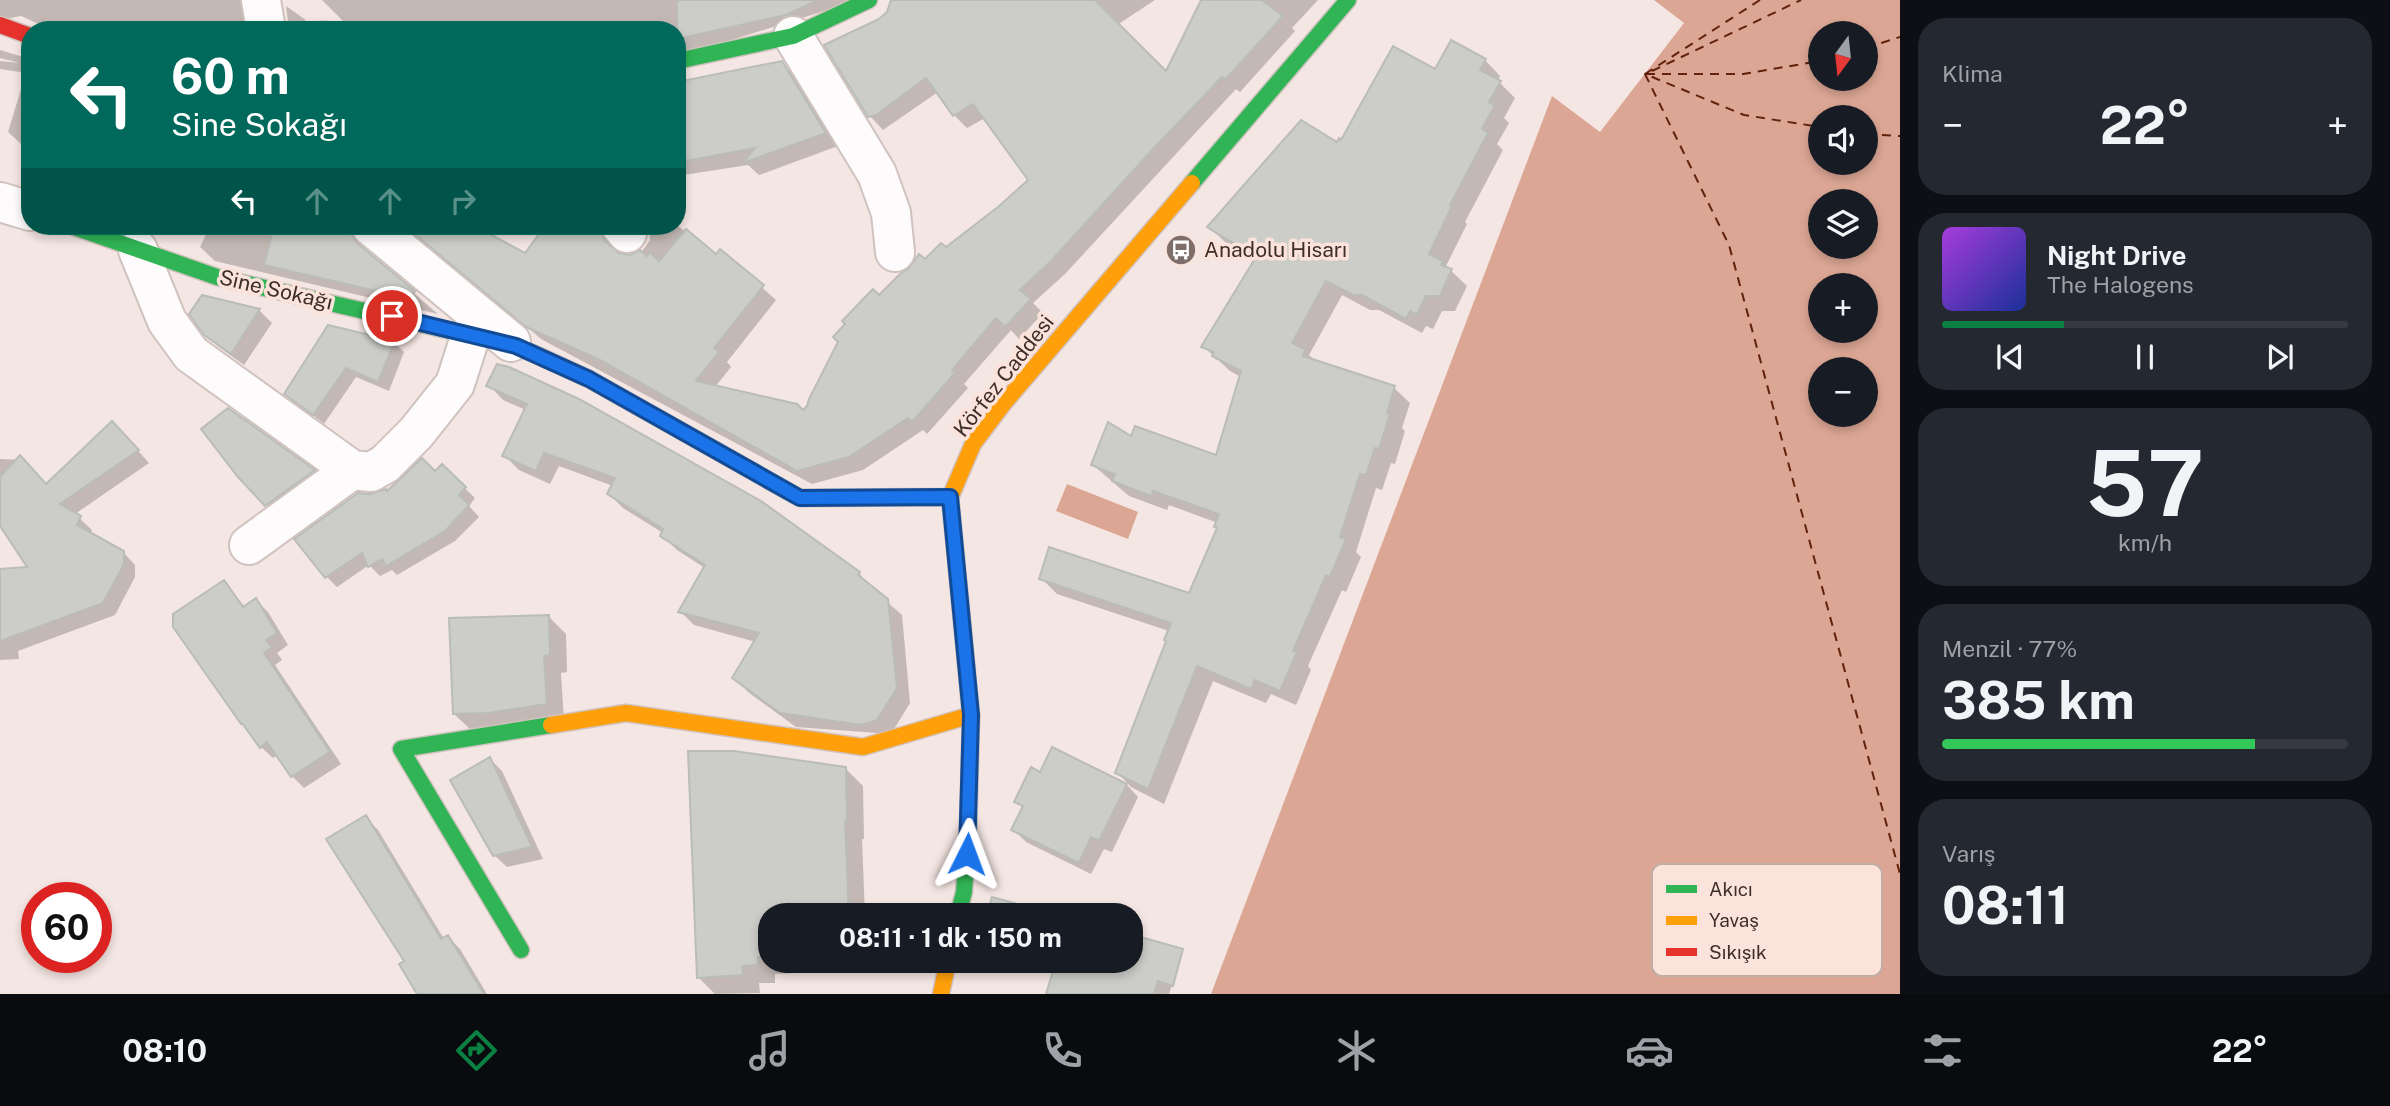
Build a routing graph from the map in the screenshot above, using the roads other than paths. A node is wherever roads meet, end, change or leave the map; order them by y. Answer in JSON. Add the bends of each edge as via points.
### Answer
{"nodes":[{"id":1,"x":261,"y":0,"type":"edge"},
{"id":2,"x":869,"y":0,"type":"edge"},
{"id":3,"x":1348,"y":0,"type":"edge"},
{"id":4,"x":264,"y":21,"type":"edge"},
{"id":5,"x":793,"y":36,"type":"junction"},
{"id":6,"x":686,"y":59,"type":"edge"},
{"id":7,"x":0,"y":202,"type":"edge"},
{"id":8,"x":21,"y":208,"type":"edge"},
{"id":9,"x":96,"y":235,"type":"edge"},
{"id":10,"x":382,"y":235,"type":"edge"},
{"id":11,"x":138,"y":250,"type":"junction"},
{"id":12,"x":895,"y":252,"type":"dead end"},
{"id":13,"x":471,"y":334,"type":"junction"},
{"id":14,"x":516,"y":346,"type":"junction"},
{"id":15,"x":352,"y":470,"type":"junction"},
{"id":16,"x":950,"y":497,"type":"junction"},
{"id":17,"x":249,"y":545,"type":"dead end"},
{"id":18,"x":971,"y":715,"type":"junction"},
{"id":19,"x":961,"y":903,"type":"edge"},
{"id":20,"x":521,"y":950,"type":"dead end"},
{"id":21,"x":945,"y":973,"type":"edge"},
{"id":22,"x":941,"y":994,"type":"edge"}],
"edges":[{"from":1,"to":4,"type":"street"},
{"from":2,"to":5,"type":"street"},
{"from":3,"to":16,"type":"street","name":"Körfez Caddesi","via":[[1004,403],[974,444]]},
{"from":5,"to":6,"type":"street"},
{"from":5,"to":12,"type":"street","via":[[877,174],[891,214]]},
{"from":7,"to":8,"type":"street"},
{"from":9,"to":11,"type":"street","name":"Sine Sokağı"},
{"from":10,"to":14,"type":"street"},
{"from":11,"to":13,"type":"street","name":"Sine Sokağı","via":[[217,277]]},
{"from":11,"to":15,"type":"street","via":[[167,321],[191,354]]},
{"from":13,"to":14,"type":"street","name":"Sine Sokağı"},
{"from":13,"to":15,"type":"street","via":[[455,384],[416,433],[385,464],[371,471]]},
{"from":14,"to":16,"type":"street","name":"Sine Sokağı","via":[[589,379],[800,498]]},
{"from":15,"to":17,"type":"street"},
{"from":16,"to":18,"type":"street","name":"Körfez Caddesi"},
{"from":18,"to":19,"type":"street","name":"Körfez Caddesi"},
{"from":18,"to":20,"type":"street","via":[[863,747],[626,713],[401,749]]},
{"from":21,"to":22,"type":"street"}]}
